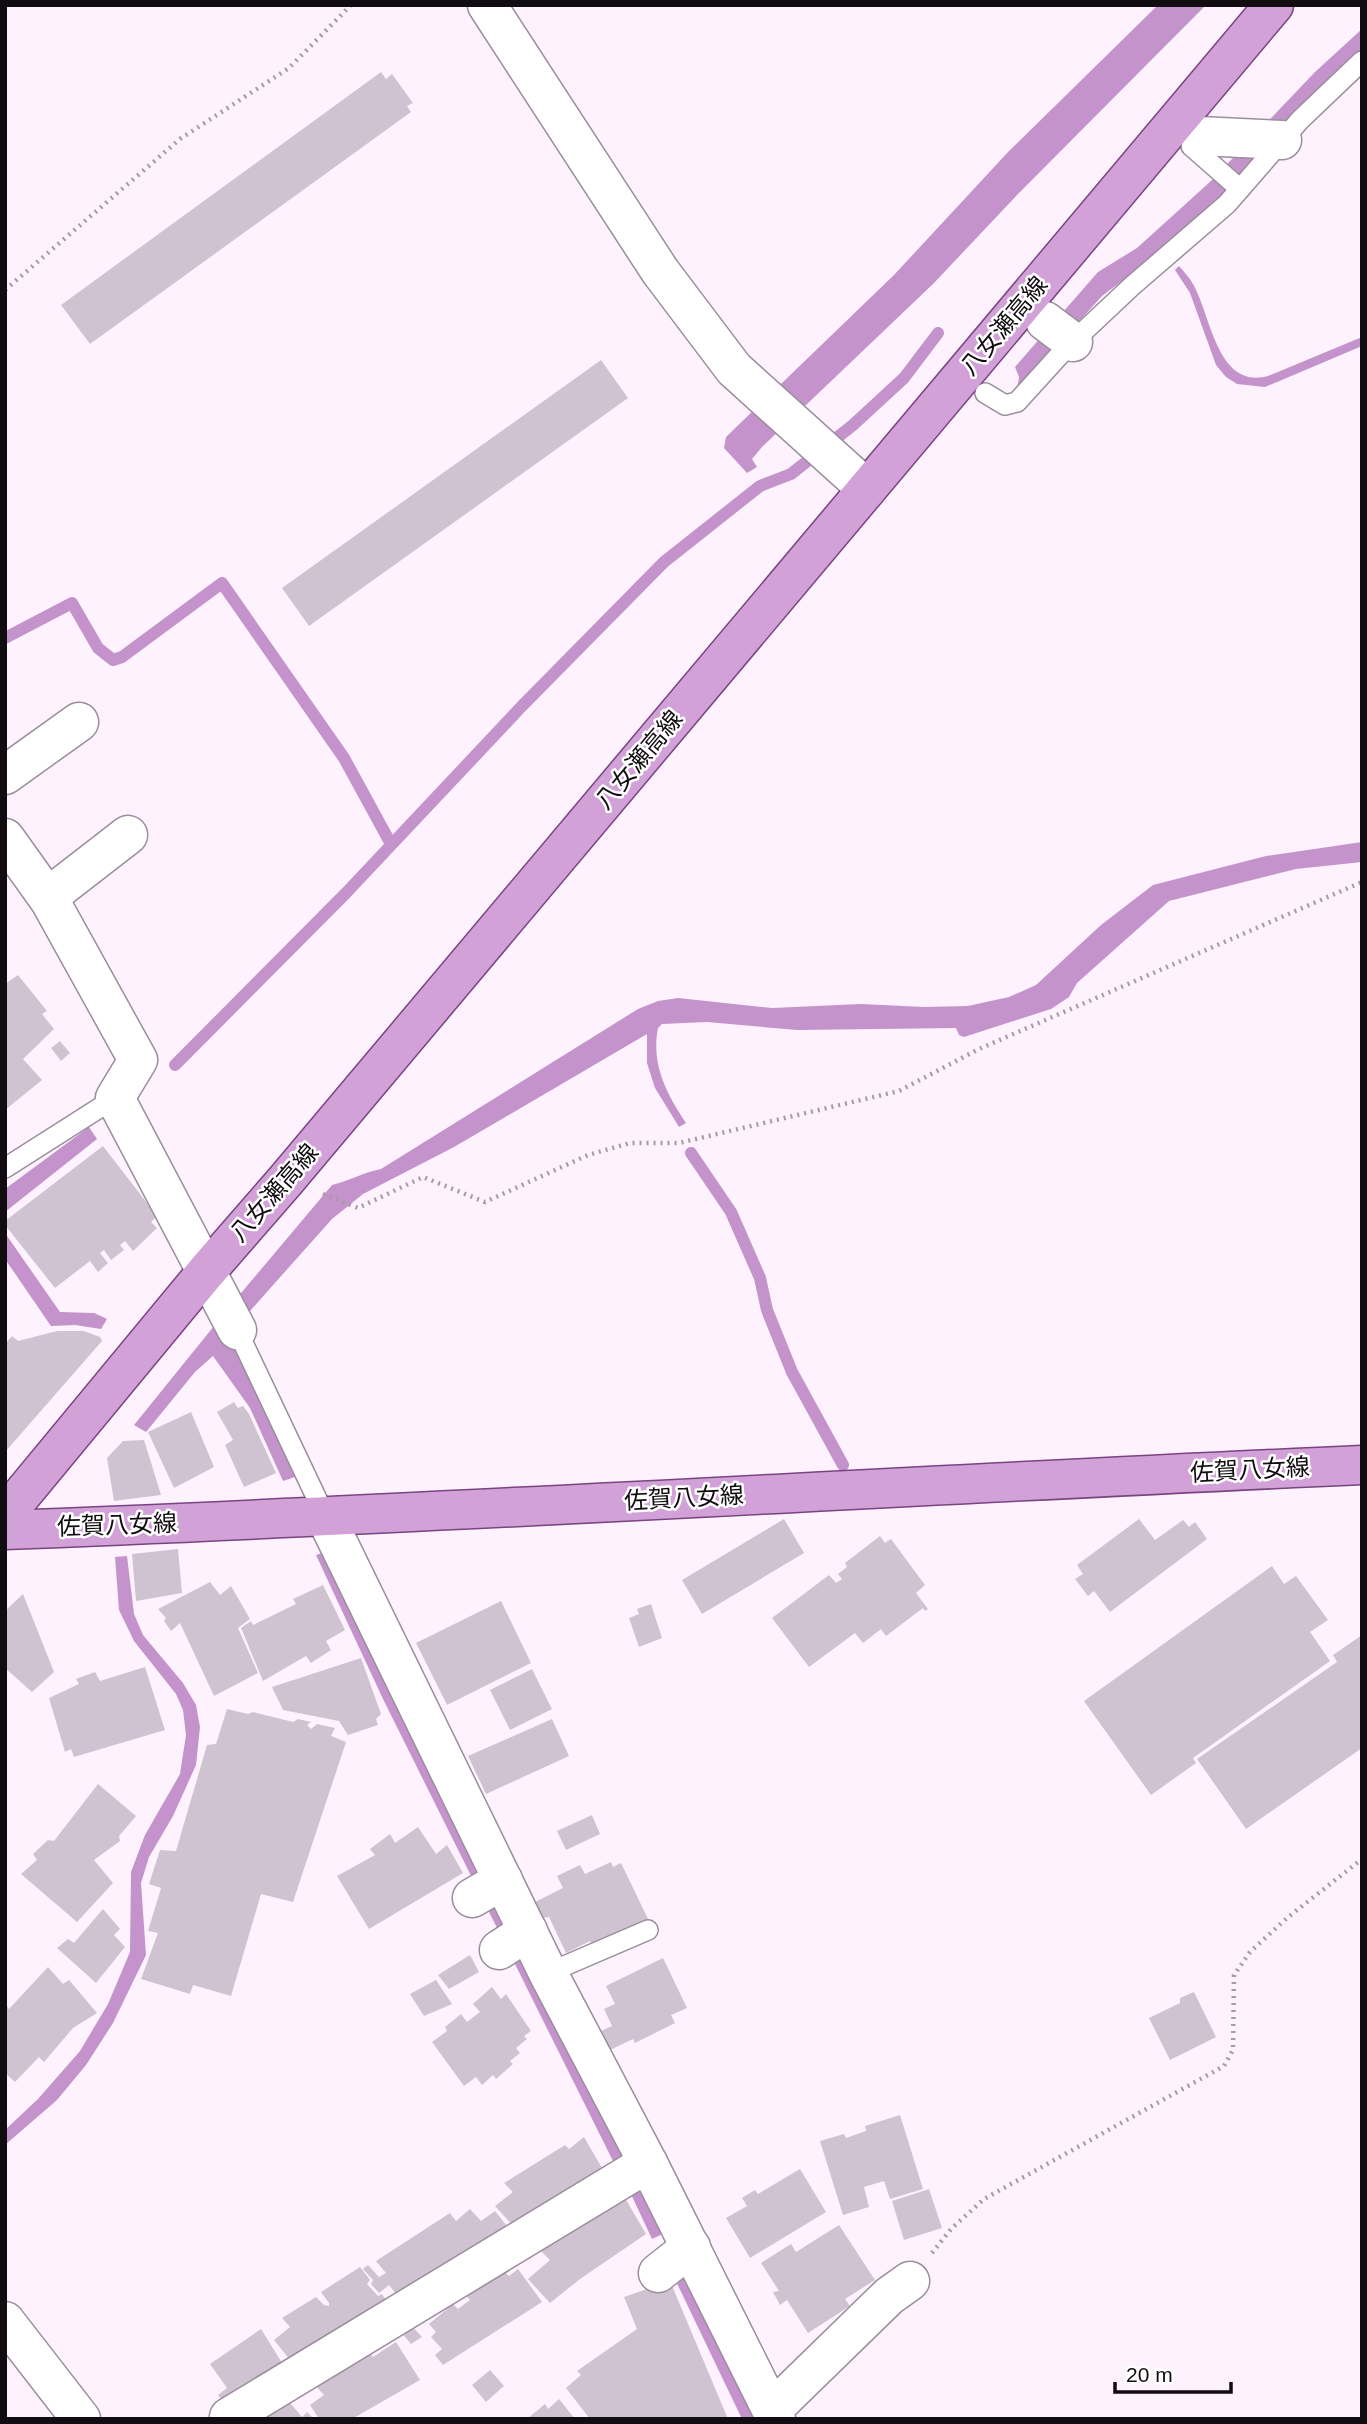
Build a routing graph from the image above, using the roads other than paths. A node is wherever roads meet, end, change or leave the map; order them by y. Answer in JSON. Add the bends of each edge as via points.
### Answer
{"nodes":[{"id":1,"x":487,"y":5,"type":"edge"},
{"id":2,"x":1274,"y":5,"type":"edge"},
{"id":3,"x":1362,"y":61,"type":"edge"},
{"id":4,"x":1269,"y":140,"type":"junction"},
{"id":5,"x":1196,"y":141,"type":"joint"},
{"id":6,"x":1238,"y":186,"type":"junction"},
{"id":7,"x":985,"y":393,"type":"dead end"},
{"id":8,"x":867,"y":489,"type":"junction"},
{"id":9,"x":79,"y":722,"type":"dead end"},
{"id":10,"x":5,"y":775,"type":"edge"},
{"id":11,"x":128,"y":835,"type":"dead end"},
{"id":12,"x":5,"y":838,"type":"edge"},
{"id":13,"x":48,"y":897,"type":"junction"},
{"id":14,"x":115,"y":1098,"type":"junction"},
{"id":15,"x":5,"y":1168,"type":"edge"},
{"id":16,"x":206,"y":1272,"type":"junction"},
{"id":17,"x":231,"y":1319,"type":"joint"},
{"id":18,"x":1362,"y":1465,"type":"edge"},
{"id":19,"x":5,"y":1514,"type":"edge"},
{"id":20,"x":326,"y":1518,"type":"junction"},
{"id":21,"x":5,"y":1530,"type":"edge"},
{"id":22,"x":648,"y":1930,"type":"dead end"},
{"id":23,"x":548,"y":1973,"type":"junction"},
{"id":24,"x":648,"y":2162,"type":"junction"},
{"id":25,"x":691,"y":2247,"type":"junction"},
{"id":26,"x":658,"y":2273,"type":"dead end"},
{"id":27,"x":910,"y":2281,"type":"road end"},
{"id":28,"x":5,"y":2321,"type":"edge"},
{"id":29,"x":774,"y":2414,"type":"edge"},
{"id":30,"x":229,"y":2417,"type":"dead end"},
{"id":31,"x":81,"y":2419,"type":"edge"}],
"edges":[{"from":1,"to":8,"type":"street","via":[[660,271],[734,369]]},
{"from":2,"to":8,"type":"main road","name":"八女瀬高線"},
{"from":3,"to":4,"type":"lane","via":[[1300,120]]},
{"from":4,"to":5,"type":"street"},
{"from":4,"to":6,"type":"lane"},
{"from":5,"to":6,"type":"lane"},
{"from":6,"to":7,"type":"lane","via":[[1227,204],[1132,286],[1059,331],[1017,402],[1005,405]]},
{"from":8,"to":16,"type":"main road","name":"八女瀬高線"},
{"from":9,"to":10,"type":"street"},
{"from":11,"to":13,"type":"street"},
{"from":12,"to":13,"type":"street"},
{"from":13,"to":14,"type":"street","via":[[138,1060]]},
{"from":14,"to":15,"type":"lane"},
{"from":14,"to":16,"type":"street"},
{"from":16,"to":17,"type":"street"},
{"from":16,"to":19,"type":"main road","name":"八女瀬高線"},
{"from":17,"to":20,"type":"lane"},
{"from":18,"to":20,"type":"main road","name":"佐賀八女線"},
{"from":20,"to":21,"type":"main road","name":"佐賀八女線"},
{"from":20,"to":23,"type":"street","via":[[487,1889],[513,1941]]},
{"from":22,"to":23,"type":"lane"},
{"from":23,"to":24,"type":"street"},
{"from":24,"to":25,"type":"street"},
{"from":24,"to":30,"type":"street"},
{"from":25,"to":26,"type":"street"},
{"from":25,"to":29,"type":"street"},
{"from":27,"to":29,"type":"street","via":[[889,2296]]},
{"from":28,"to":31,"type":"street"}]}
